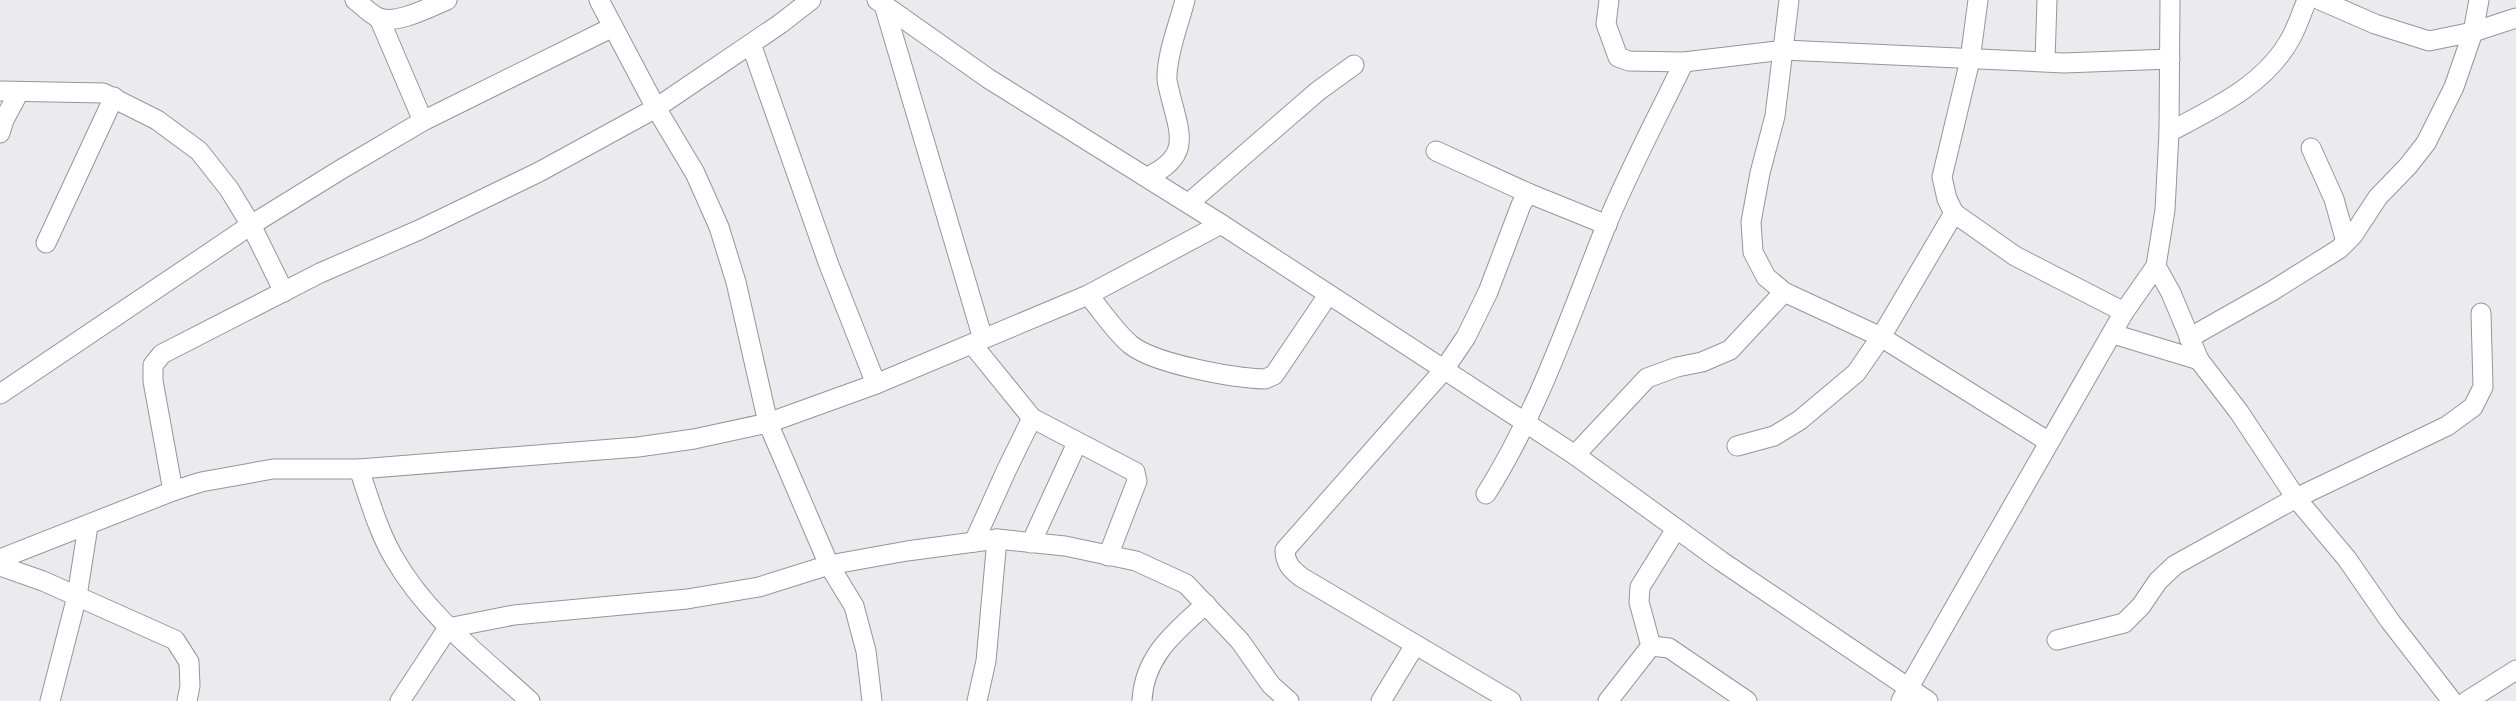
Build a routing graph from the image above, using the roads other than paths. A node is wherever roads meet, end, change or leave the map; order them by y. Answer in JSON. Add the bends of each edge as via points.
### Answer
{"nodes":[{"id":1,"x":355,"y":0,"type":"edge"},
{"id":2,"x":446,"y":0,"type":"edge"},
{"id":3,"x":599,"y":0,"type":"edge"},
{"id":4,"x":811,"y":0,"type":"edge"},
{"id":5,"x":1185,"y":0,"type":"edge"},
{"id":6,"x":1609,"y":0,"type":"edge"},
{"id":7,"x":1789,"y":0,"type":"edge"},
{"id":8,"x":1978,"y":0,"type":"edge"},
{"id":9,"x":2047,"y":0,"type":"edge"},
{"id":10,"x":2170,"y":0,"type":"edge"},
{"id":11,"x":2307,"y":0,"type":"edge"},
{"id":12,"x":2320,"y":0,"type":"edge"},
{"id":13,"x":2480,"y":0,"type":"edge"},
{"id":14,"x":881,"y":3,"type":"edge"},
{"id":15,"x":379,"y":18,"type":"junction"},
{"id":16,"x":2516,"y":18,"type":"edge"},
{"id":17,"x":613,"y":27,"type":"junction"},
{"id":18,"x":2473,"y":32,"type":"junction"},
{"id":19,"x":751,"y":44,"type":"junction"},
{"id":20,"x":1784,"y":50,"type":"junction"},
{"id":21,"x":2170,"y":59,"type":"junction"},
{"id":22,"x":1970,"y":60,"type":"junction"},
{"id":23,"x":1684,"y":62,"type":"junction"},
{"id":24,"x":2045,"y":62,"type":"junction"},
{"id":25,"x":1354,"y":65,"type":"dead end"},
{"id":26,"x":0,"y":91,"type":"edge"},
{"id":27,"x":19,"y":92,"type":"junction"},
{"id":28,"x":114,"y":97,"type":"junction"},
{"id":29,"x":656,"y":108,"type":"junction"},
{"id":30,"x":423,"y":121,"type":"junction"},
{"id":31,"x":1,"y":122,"type":"edge"},
{"id":32,"x":2169,"y":132,"type":"junction"},
{"id":33,"x":2311,"y":148,"type":"dead end"},
{"id":34,"x":1436,"y":151,"type":"dead end"},
{"id":35,"x":1147,"y":177,"type":"junction"},
{"id":36,"x":1528,"y":193,"type":"junction"},
{"id":37,"x":1189,"y":204,"type":"junction"},
{"id":38,"x":1954,"y":213,"type":"junction"},
{"id":39,"x":1221,"y":224,"type":"junction"},
{"id":40,"x":1607,"y":224,"type":"junction"},
{"id":41,"x":251,"y":225,"type":"junction"},
{"id":42,"x":2346,"y":242,"type":"junction"},
{"id":43,"x":46,"y":243,"type":"dead end"},
{"id":44,"x":2156,"y":266,"type":"junction"},
{"id":45,"x":284,"y":292,"type":"junction"},
{"id":46,"x":1784,"y":292,"type":"junction"},
{"id":47,"x":1328,"y":294,"type":"junction"},
{"id":48,"x":1088,"y":295,"type":"junction"},
{"id":49,"x":2124,"y":312,"type":"junction"},
{"id":50,"x":2481,"y":313,"type":"dead end"},
{"id":51,"x":2113,"y":334,"type":"junction"},
{"id":52,"x":1881,"y":337,"type":"junction"},
{"id":53,"x":2189,"y":338,"type":"junction"},
{"id":54,"x":978,"y":342,"type":"junction"},
{"id":55,"x":2200,"y":360,"type":"junction"},
{"id":56,"x":1443,"y":371,"type":"junction"},
{"id":57,"x":876,"y":384,"type":"junction"},
{"id":58,"x":0,"y":394,"type":"edge"},
{"id":59,"x":1032,"y":418,"type":"junction"},
{"id":60,"x":1525,"y":422,"type":"junction"},
{"id":61,"x":768,"y":423,"type":"junction"},
{"id":62,"x":2049,"y":442,"type":"junction"},
{"id":63,"x":1077,"y":443,"type":"junction"},
{"id":64,"x":1737,"y":446,"type":"dead end"},
{"id":65,"x":1575,"y":455,"type":"junction"},
{"id":66,"x":359,"y":469,"type":"junction"},
{"id":67,"x":173,"y":491,"type":"junction"},
{"id":68,"x":1486,"y":494,"type":"dead end"},
{"id":69,"x":2296,"y":498,"type":"junction"},
{"id":70,"x":88,"y":526,"type":"junction"},
{"id":71,"x":1676,"y":529,"type":"junction"},
{"id":72,"x":997,"y":539,"type":"junction"},
{"id":73,"x":974,"y":542,"type":"junction"},
{"id":74,"x":1031,"y":543,"type":"junction"},
{"id":75,"x":1108,"y":556,"type":"junction"},
{"id":76,"x":0,"y":559,"type":"edge"},
{"id":77,"x":829,"y":565,"type":"junction"},
{"id":78,"x":0,"y":566,"type":"edge"},
{"id":79,"x":77,"y":596,"type":"junction"},
{"id":80,"x":1206,"y":604,"type":"junction"},
{"id":81,"x":448,"y":628,"type":"junction"},
{"id":82,"x":2057,"y":640,"type":"dead end"},
{"id":83,"x":1415,"y":645,"type":"junction"},
{"id":84,"x":1651,"y":646,"type":"junction"},
{"id":85,"x":2516,"y":670,"type":"edge"},
{"id":86,"x":1905,"y":695,"type":"edge"},
{"id":87,"x":50,"y":701,"type":"edge"},
{"id":88,"x":187,"y":701,"type":"edge"},
{"id":89,"x":400,"y":701,"type":"edge"},
{"id":90,"x":530,"y":701,"type":"edge"},
{"id":91,"x":872,"y":701,"type":"edge"},
{"id":92,"x":977,"y":701,"type":"edge"},
{"id":93,"x":1142,"y":701,"type":"edge"},
{"id":94,"x":1289,"y":701,"type":"edge"},
{"id":95,"x":1381,"y":701,"type":"edge"},
{"id":96,"x":1511,"y":701,"type":"edge"},
{"id":97,"x":1608,"y":701,"type":"edge"},
{"id":98,"x":1747,"y":701,"type":"edge"},
{"id":99,"x":1928,"y":701,"type":"edge"},
{"id":100,"x":2452,"y":701,"type":"edge"},
{"id":101,"x":2467,"y":701,"type":"edge"}],
"edges":[{"from":1,"to":15,"type":"street"},
{"from":2,"to":15,"type":"street","via":[[418,13]]},
{"from":3,"to":17,"type":"street"},
{"from":4,"to":19,"type":"street"},
{"from":5,"to":35,"type":"street","via":[[1166,76],[1180,134],[1177,153],[1166,168]]},
{"from":6,"to":23,"type":"street","via":[[1606,24],[1618,57],[1629,62]]},
{"from":7,"to":20,"type":"street"},
{"from":8,"to":22,"type":"street"},
{"from":9,"to":24,"type":"street"},
{"from":10,"to":21,"type":"street"},
{"from":11,"to":32,"type":"street","via":[[2291,37],[2263,74],[2235,96]]},
{"from":12,"to":18,"type":"street","via":[[2376,24],[2429,41]]},
{"from":13,"to":18,"type":"street"},
{"from":14,"to":35,"type":"street","via":[[989,79]]},
{"from":14,"to":54,"type":"street"},
{"from":15,"to":30,"type":"street"},
{"from":16,"to":18,"type":"street"},
{"from":17,"to":29,"type":"street"},
{"from":17,"to":30,"type":"street"},
{"from":18,"to":42,"type":"street","via":[[2454,87],[2426,143],[2378,197]]},
{"from":19,"to":29,"type":"street"},
{"from":19,"to":57,"type":"street","via":[[829,265]]},
{"from":20,"to":22,"type":"street"},
{"from":20,"to":23,"type":"street"},
{"from":20,"to":46,"type":"street","via":[[1775,116],[1751,222],[1753,252],[1766,277]]},
{"from":21,"to":24,"type":"street"},
{"from":21,"to":32,"type":"street"},
{"from":22,"to":24,"type":"street"},
{"from":22,"to":38,"type":"street","via":[[1942,177]]},
{"from":23,"to":40,"type":"street"},
{"from":25,"to":37,"type":"street","via":[[1318,91]]},
{"from":26,"to":27,"type":"street"},
{"from":27,"to":28,"type":"street","via":[[92,91]]},
{"from":27,"to":31,"type":"street"},
{"from":28,"to":41,"type":"street","via":[[157,120],[199,151],[229,189]]},
{"from":28,"to":43,"type":"street"},
{"from":29,"to":45,"type":"street","via":[[539,172]]},
{"from":29,"to":61,"type":"street","via":[[695,173],[719,227],[736,282]]},
{"from":30,"to":41,"type":"street"},
{"from":32,"to":44,"type":"street","via":[[2165,210]]},
{"from":33,"to":42,"type":"street","via":[[2334,199]]},
{"from":34,"to":36,"type":"street"},
{"from":35,"to":37,"type":"street"},
{"from":36,"to":40,"type":"street"},
{"from":36,"to":56,"type":"street","via":[[1488,292],[1466,337]]},
{"from":37,"to":39,"type":"street"},
{"from":38,"to":49,"type":"street","via":[[2015,256]]},
{"from":38,"to":52,"type":"street"},
{"from":39,"to":47,"type":"street"},
{"from":39,"to":48,"type":"street"},
{"from":40,"to":60,"type":"street","via":[[1588,278]]},
{"from":41,"to":45,"type":"street"},
{"from":41,"to":58,"type":"street"},
{"from":42,"to":53,"type":"street","via":[[2272,291]]},
{"from":44,"to":49,"type":"street"},
{"from":44,"to":53,"type":"street"},
{"from":45,"to":67,"type":"street","via":[[162,354],[153,365],[153,381]]},
{"from":46,"to":52,"type":"street"},
{"from":46,"to":65,"type":"street","via":[[1730,350],[1647,378]]},
{"from":47,"to":48,"type":"street","via":[[1274,375],[1265,379],[1170,363],[1150,356],[1131,344]]},
{"from":47,"to":56,"type":"street"},
{"from":48,"to":54,"type":"street"},
{"from":49,"to":51,"type":"street"},
{"from":50,"to":69,"type":"street","via":[[2484,386],[2473,407],[2447,426]]},
{"from":51,"to":55,"type":"street"},
{"from":51,"to":62,"type":"street"},
{"from":52,"to":62,"type":"street"},
{"from":52,"to":64,"type":"street","via":[[1856,372],[1800,420],[1774,436]]},
{"from":53,"to":55,"type":"street"},
{"from":54,"to":57,"type":"street"},
{"from":54,"to":59,"type":"street"},
{"from":55,"to":69,"type":"street"},
{"from":56,"to":60,"type":"street"},
{"from":56,"to":83,"type":"street","via":[[1285,550],[1290,568],[1301,577]]},
{"from":57,"to":61,"type":"street"},
{"from":59,"to":63,"type":"street"},
{"from":59,"to":73,"type":"street"},
{"from":60,"to":65,"type":"street"},
{"from":60,"to":68,"type":"street","via":[[1507,461]]},
{"from":61,"to":66,"type":"street","via":[[638,447]]},
{"from":61,"to":77,"type":"street"},
{"from":62,"to":86,"type":"street"},
{"from":63,"to":74,"type":"street"},
{"from":63,"to":75,"type":"street","via":[[1135,472],[1137,477]]},
{"from":65,"to":71,"type":"street"},
{"from":66,"to":67,"type":"street","via":[[273,468]]},
{"from":66,"to":81,"type":"street","via":[[393,557],[419,596]]},
{"from":67,"to":70,"type":"street"},
{"from":69,"to":82,"type":"street","via":[[2174,565],[2124,623]]},
{"from":69,"to":100,"type":"street","via":[[2347,559]]},
{"from":70,"to":76,"type":"street"},
{"from":70,"to":79,"type":"street"},
{"from":71,"to":84,"type":"street","via":[[1640,587],[1639,602]]},
{"from":71,"to":86,"type":"street"},
{"from":72,"to":73,"type":"street"},
{"from":72,"to":74,"type":"street"},
{"from":72,"to":92,"type":"street","via":[[986,661]]},
{"from":73,"to":77,"type":"street"},
{"from":74,"to":75,"type":"street","via":[[1066,546]]},
{"from":75,"to":80,"type":"street","via":[[1136,561],[1186,584]]},
{"from":77,"to":81,"type":"street","via":[[759,587],[687,599],[514,615]]},
{"from":77,"to":91,"type":"street","via":[[854,606],[866,651]]},
{"from":78,"to":79,"type":"street"},
{"from":79,"to":87,"type":"street"},
{"from":79,"to":88,"type":"street","via":[[175,640],[189,662]]},
{"from":80,"to":93,"type":"street","via":[[1170,636],[1152,660]]},
{"from":80,"to":94,"type":"street","via":[[1240,641],[1270,685]]},
{"from":81,"to":89,"type":"street"},
{"from":81,"to":90,"type":"street"},
{"from":83,"to":95,"type":"street"},
{"from":83,"to":96,"type":"street"},
{"from":84,"to":97,"type":"street"},
{"from":84,"to":98,"type":"street","via":[[1669,648]]},
{"from":85,"to":101,"type":"street"},
{"from":86,"to":99,"type":"street"}]}
